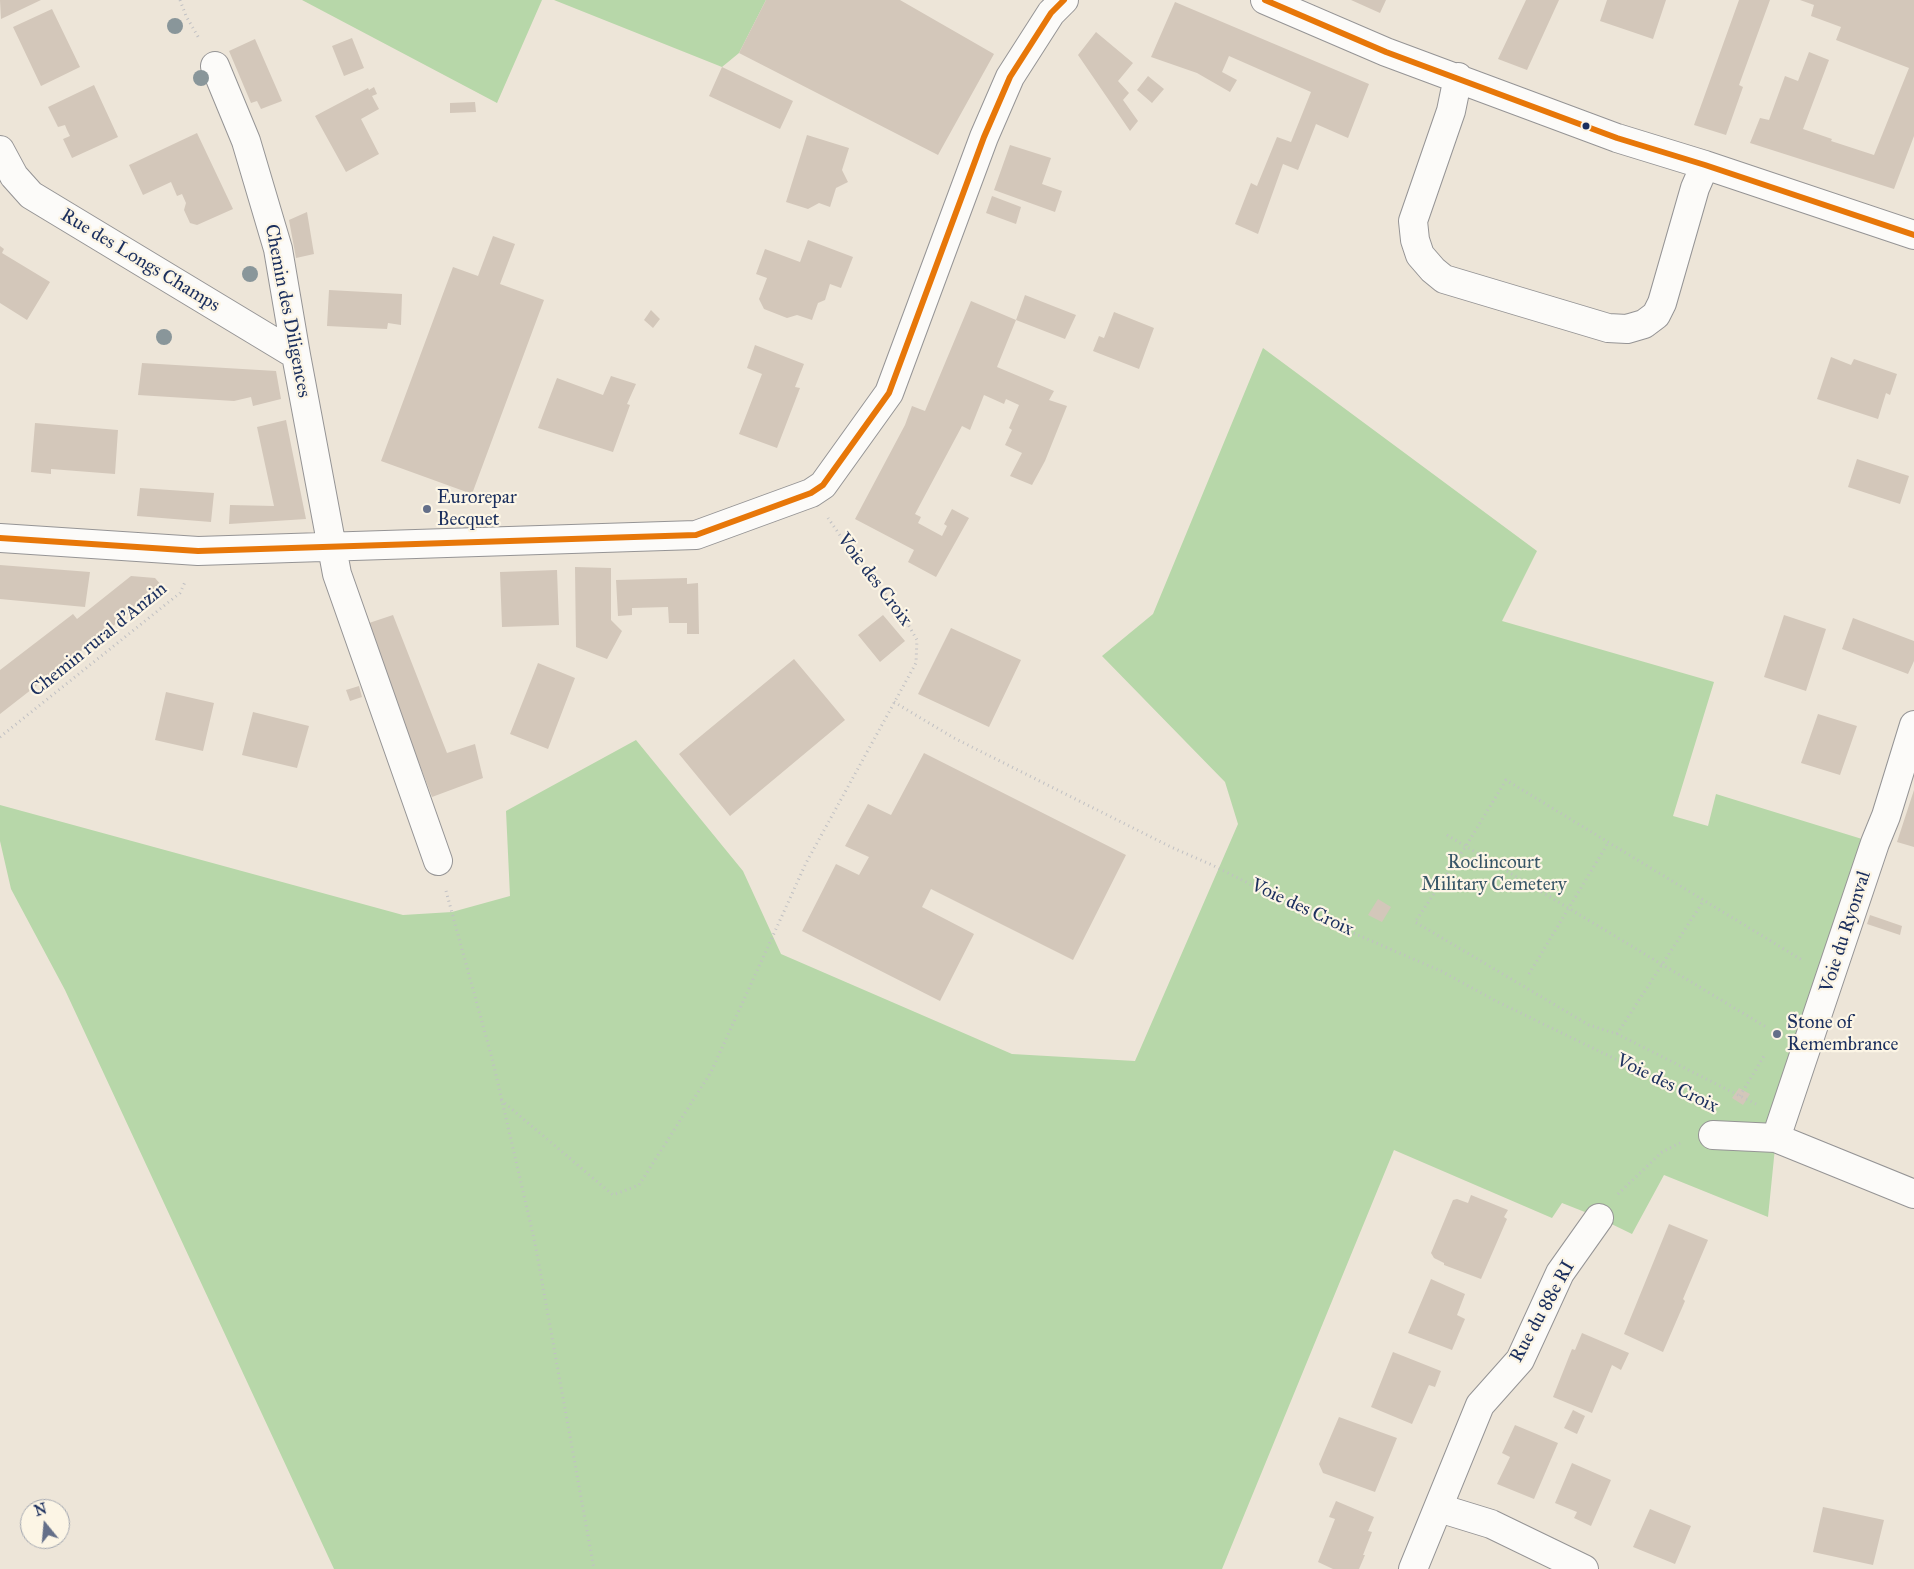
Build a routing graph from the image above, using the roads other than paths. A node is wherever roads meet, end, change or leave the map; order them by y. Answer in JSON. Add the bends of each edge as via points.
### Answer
{"nodes":[{"id":1,"x":1064,"y":0,"type":"edge"},
{"id":2,"x":1265,"y":0,"type":"edge"},
{"id":3,"x":215,"y":66,"type":"road end"},
{"id":4,"x":1458,"y":77,"type":"junction"},
{"id":5,"x":0,"y":150,"type":"edge"},
{"id":6,"x":1706,"y":165,"type":"junction"},
{"id":7,"x":1914,"y":235,"type":"edge"},
{"id":8,"x":296,"y":355,"type":"junction"},
{"id":9,"x":0,"y":538,"type":"edge"},
{"id":10,"x":333,"y":548,"type":"junction"},
{"id":11,"x":1914,"y":725,"type":"edge"},
{"id":12,"x":438,"y":861,"type":"road end"},
{"id":13,"x":1713,"y":1135,"type":"road end"},
{"id":14,"x":1776,"y":1138,"type":"junction"},
{"id":15,"x":1914,"y":1194,"type":"edge"},
{"id":16,"x":1599,"y":1218,"type":"road end"},
{"id":17,"x":1439,"y":1508,"type":"junction"},
{"id":18,"x":1413,"y":1569,"type":"edge"},
{"id":19,"x":1584,"y":1569,"type":"edge"}],
"edges":[{"from":1,"to":10,"type":"street","via":[[1051,13],[1010,77],[984,137],[889,393],[823,485],[811,493],[696,535]]},
{"from":2,"to":4,"type":"street","via":[[1386,52]]},
{"from":3,"to":8,"type":"street","name":"Chemin des Diligences","via":[[246,140],[278,249]]},
{"from":4,"to":6,"type":"street","via":[[1617,138]]},
{"from":4,"to":6,"type":"street","via":[[1451,111],[1413,221],[1420,255],[1444,279],[1608,328],[1627,329],[1644,324],[1656,315],[1662,303],[1695,188]]},
{"from":5,"to":8,"type":"street","name":"Rue des Longs Champs","via":[[14,176],[31,195]]},
{"from":6,"to":7,"type":"street"},
{"from":8,"to":10,"type":"street","name":"Chemin des Diligences"},
{"from":9,"to":10,"type":"street","via":[[198,551]]},
{"from":10,"to":12,"type":"street","name":"Chemin des Diligences","via":[[337,574]]},
{"from":11,"to":14,"type":"street","name":"Voie du Ryonval"},
{"from":13,"to":14,"type":"street","name":"Voie des Croix"},
{"from":14,"to":15,"type":"street","name":"Voie des Croix"},
{"from":16,"to":17,"type":"street","name":"Rue du 88e RI","via":[[1560,1273],[1520,1360],[1480,1405]]},
{"from":17,"to":18,"type":"street","name":"Rue du 88e RI"},
{"from":17,"to":19,"type":"street","via":[[1491,1524]]}]}
